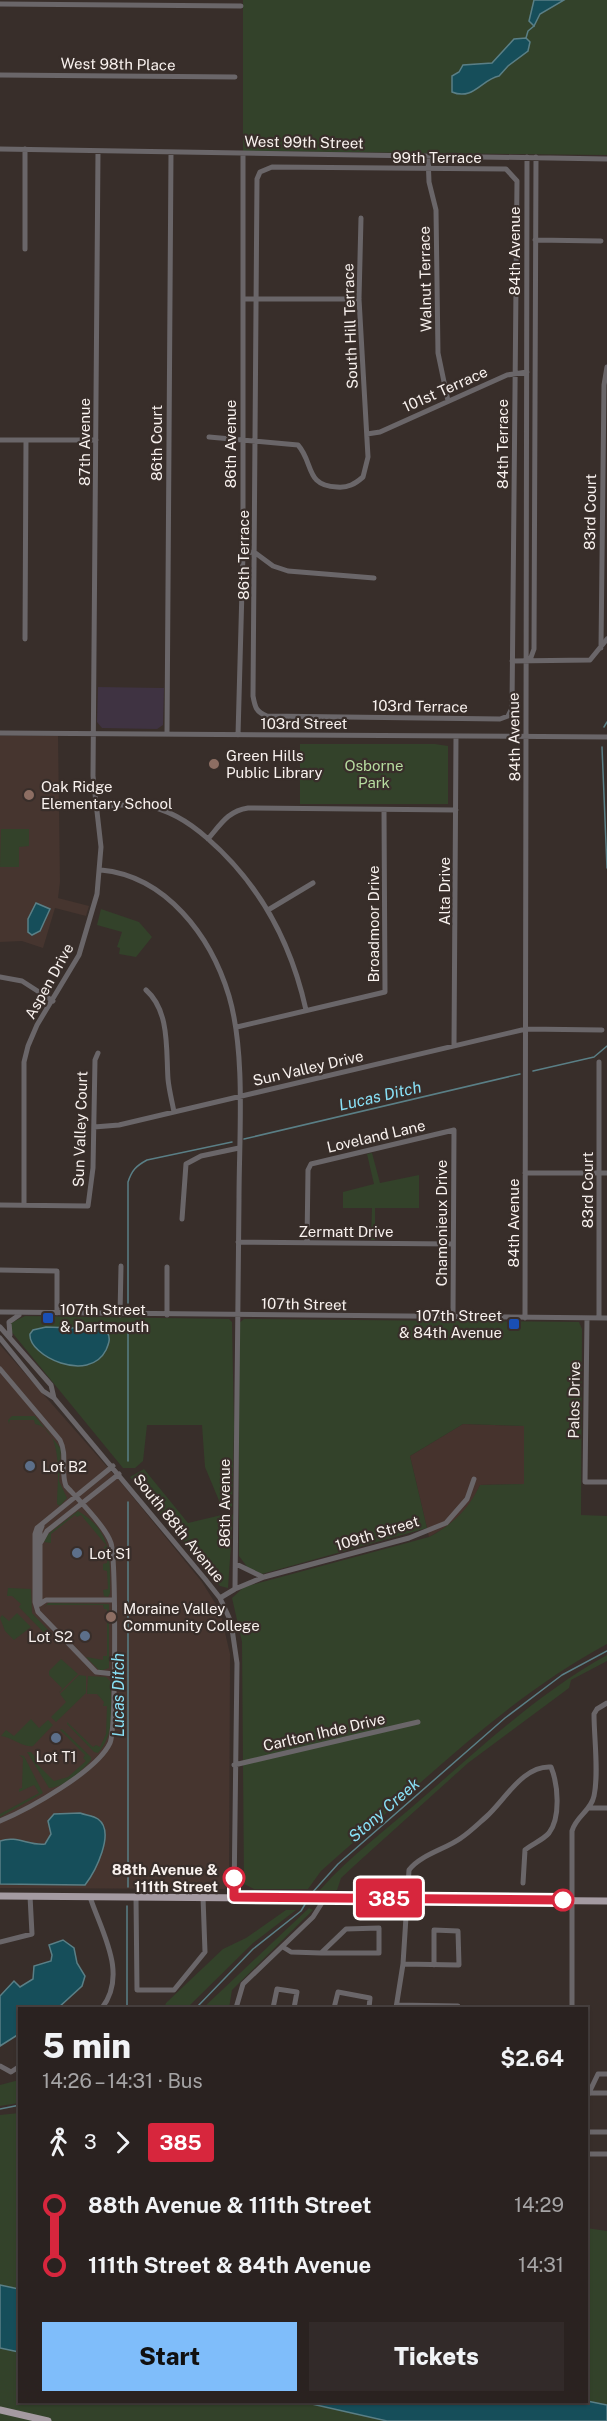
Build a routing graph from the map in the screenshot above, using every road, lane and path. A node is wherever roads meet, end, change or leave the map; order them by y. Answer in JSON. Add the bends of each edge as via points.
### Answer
{"nodes":[{"id":1,"x":0,"y":3,"type":"edge"},
{"id":2,"x":136,"y":3,"type":"edge"},
{"id":3,"x":208,"y":3,"type":"edge"},
{"id":4,"x":241,"y":6,"type":"dead end"},
{"id":5,"x":0,"y":75,"type":"edge"},
{"id":6,"x":235,"y":77,"type":"dead end"},
{"id":7,"x":0,"y":149,"type":"edge"},
{"id":8,"x":26,"y":150,"type":"junction"},
{"id":9,"x":98,"y":151,"type":"junction"},
{"id":10,"x":171,"y":152,"type":"junction"},
{"id":11,"x":243,"y":154,"type":"junction"},
{"id":12,"x":428,"y":156,"type":"junction"},
{"id":13,"x":526,"y":157,"type":"junction"},
{"id":14,"x":536,"y":157,"type":"junction"},
{"id":15,"x":607,"y":159,"type":"edge"},
{"id":16,"x":428,"y":169,"type":"junction"},
{"id":17,"x":512,"y":174,"type":"joint"},
{"id":18,"x":257,"y":179,"type":"joint"},
{"id":19,"x":516,"y":204,"type":"junction"},
{"id":20,"x":526,"y":204,"type":"junction"},
{"id":21,"x":361,"y":218,"type":"dead end"},
{"id":22,"x":535,"y":240,"type":"junction"},
{"id":23,"x":602,"y":241,"type":"dead end"},
{"id":24,"x":25,"y":249,"type":"dead end"},
{"id":25,"x":244,"y":299,"type":"junction"},
{"id":26,"x":258,"y":299,"type":"junction"},
{"id":27,"x":359,"y":299,"type":"junction"},
{"id":28,"x":607,"y":367,"type":"edge"},
{"id":29,"x":526,"y":372,"type":"junction"},
{"id":30,"x":534,"y":372,"type":"junction"},
{"id":31,"x":514,"y":373,"type":"junction"},
{"id":32,"x":606,"y":376,"type":"edge"},
{"id":33,"x":448,"y":401,"type":"junction"},
{"id":34,"x":367,"y":434,"type":"junction"},
{"id":35,"x":209,"y":437,"type":"dead end"},
{"id":36,"x":241,"y":439,"type":"junction"},
{"id":37,"x":0,"y":440,"type":"edge"},
{"id":38,"x":26,"y":440,"type":"junction"},
{"id":39,"x":96,"y":441,"type":"junction"},
{"id":40,"x":255,"y":442,"type":"junction"},
{"id":41,"x":254,"y":552,"type":"junction"},
{"id":42,"x":243,"y":553,"type":"junction"},
{"id":43,"x":374,"y":578,"type":"dead end"},
{"id":44,"x":25,"y":639,"type":"dead end"},
{"id":45,"x":607,"y":639,"type":"edge"},
{"id":46,"x":601,"y":648,"type":"junction"},
{"id":47,"x":527,"y":660,"type":"junction"},
{"id":48,"x":512,"y":661,"type":"junction"},
{"id":49,"x":240,"y":695,"type":"junction"},
{"id":50,"x":253,"y":696,"type":"junction"},
{"id":51,"x":259,"y":712,"type":"joint"},
{"id":52,"x":508,"y":716,"type":"joint"},
{"id":53,"x":0,"y":733,"type":"edge"},
{"id":54,"x":94,"y":734,"type":"junction"},
{"id":55,"x":167,"y":734,"type":"junction"},
{"id":56,"x":238,"y":735,"type":"junction"},
{"id":57,"x":456,"y":736,"type":"junction"},
{"id":58,"x":527,"y":736,"type":"junction"},
{"id":59,"x":607,"y":737,"type":"edge"},
{"id":60,"x":97,"y":808,"type":"junction"},
{"id":61,"x":384,"y":810,"type":"junction"},
{"id":62,"x":456,"y":810,"type":"junction"},
{"id":63,"x":208,"y":839,"type":"junction"},
{"id":64,"x":101,"y":870,"type":"junction"},
{"id":65,"x":314,"y":883,"type":"dead end"},
{"id":66,"x":268,"y":910,"type":"junction"},
{"id":67,"x":0,"y":977,"type":"edge"},
{"id":68,"x":146,"y":990,"type":"dead end"},
{"id":69,"x":53,"y":1001,"type":"junction"},
{"id":70,"x":306,"y":1010,"type":"junction"},
{"id":71,"x":237,"y":1027,"type":"junction"},
{"id":72,"x":526,"y":1029,"type":"junction"},
{"id":73,"x":602,"y":1030,"type":"dead end"},
{"id":74,"x":454,"y":1046,"type":"junction"},
{"id":75,"x":98,"y":1053,"type":"dead end"},
{"id":76,"x":599,"y":1062,"type":"dead end"},
{"id":77,"x":238,"y":1097,"type":"junction"},
{"id":78,"x":174,"y":1112,"type":"junction"},
{"id":79,"x":94,"y":1127,"type":"junction"},
{"id":80,"x":454,"y":1130,"type":"joint"},
{"id":81,"x":239,"y":1148,"type":"junction"},
{"id":82,"x":525,"y":1173,"type":"junction"},
{"id":83,"x":598,"y":1173,"type":"junction"},
{"id":84,"x":607,"y":1173,"type":"edge"},
{"id":85,"x":0,"y":1205,"type":"edge"},
{"id":86,"x":24,"y":1205,"type":"junction"},
{"id":87,"x":182,"y":1219,"type":"dead end"},
{"id":88,"x":238,"y":1242,"type":"junction"},
{"id":89,"x":307,"y":1243,"type":"junction"},
{"id":90,"x":453,"y":1244,"type":"junction"},
{"id":91,"x":121,"y":1266,"type":"dead end"},
{"id":92,"x":167,"y":1267,"type":"dead end"},
{"id":93,"x":0,"y":1270,"type":"edge"},
{"id":94,"x":0,"y":1312,"type":"edge"},
{"id":95,"x":26,"y":1312,"type":"junction"},
{"id":96,"x":57,"y":1313,"type":"junction"},
{"id":97,"x":120,"y":1315,"type":"junction"},
{"id":98,"x":167,"y":1315,"type":"junction"},
{"id":99,"x":237,"y":1315,"type":"junction"},
{"id":100,"x":453,"y":1317,"type":"junction"},
{"id":101,"x":525,"y":1318,"type":"junction"},
{"id":102,"x":586,"y":1318,"type":"junction"},
{"id":103,"x":599,"y":1318,"type":"junction"},
{"id":104,"x":607,"y":1318,"type":"edge"},
{"id":105,"x":0,"y":1327,"type":"edge"},
{"id":106,"x":0,"y":1338,"type":"edge"},
{"id":107,"x":13,"y":1342,"type":"junction"},
{"id":108,"x":0,"y":1369,"type":"edge"},
{"id":109,"x":54,"y":1398,"type":"junction"},
{"id":110,"x":113,"y":1466,"type":"junction"},
{"id":111,"x":119,"y":1474,"type":"junction"},
{"id":112,"x":474,"y":1479,"type":"dead end"},
{"id":113,"x":607,"y":1482,"type":"edge"},
{"id":114,"x":76,"y":1497,"type":"junction"},
{"id":115,"x":81,"y":1504,"type":"junction"},
{"id":116,"x":45,"y":1522,"type":"junction"},
{"id":117,"x":41,"y":1542,"type":"junction"},
{"id":118,"x":236,"y":1564,"type":"junction"},
{"id":119,"x":264,"y":1577,"type":"junction"},
{"id":120,"x":235,"y":1589,"type":"junction"},
{"id":121,"x":219,"y":1598,"type":"junction"},
{"id":122,"x":113,"y":1600,"type":"junction"},
{"id":123,"x":39,"y":1605,"type":"junction"},
{"id":124,"x":114,"y":1674,"type":"junction"},
{"id":125,"x":607,"y":1702,"type":"edge"},
{"id":126,"x":418,"y":1722,"type":"dead end"},
{"id":127,"x":234,"y":1765,"type":"junction"},
{"id":128,"x":590,"y":1808,"type":"junction"},
{"id":129,"x":607,"y":1808,"type":"edge"},
{"id":130,"x":0,"y":1821,"type":"edge"},
{"id":131,"x":523,"y":1882,"type":"dead end"},
{"id":132,"x":0,"y":1896,"type":"edge"},
{"id":133,"x":30,"y":1896,"type":"junction"},
{"id":134,"x":90,"y":1896,"type":"junction"},
{"id":135,"x":136,"y":1897,"type":"junction"},
{"id":136,"x":203,"y":1897,"type":"junction"},
{"id":137,"x":234,"y":1897,"type":"junction"},
{"id":138,"x":325,"y":1898,"type":"junction"},
{"id":139,"x":409,"y":1898,"type":"junction"},
{"id":140,"x":607,"y":1900,"type":"edge"},
{"id":141,"x":573,"y":1901,"type":"junction"},
{"id":142,"x":0,"y":1942,"type":"edge"},
{"id":143,"x":283,"y":1947,"type":"junction"},
{"id":144,"x":321,"y":1953,"type":"junction"},
{"id":145,"x":403,"y":1964,"type":"junction"},
{"id":146,"x":434,"y":1965,"type":"junction"},
{"id":147,"x":103,"y":2007,"type":"edge"},
{"id":148,"x":236,"y":2007,"type":"edge"},
{"id":149,"x":273,"y":2007,"type":"edge"},
{"id":150,"x":294,"y":2007,"type":"edge"},
{"id":151,"x":334,"y":2007,"type":"edge"},
{"id":152,"x":369,"y":2007,"type":"edge"},
{"id":153,"x":397,"y":2007,"type":"edge"},
{"id":154,"x":422,"y":2007,"type":"edge"},
{"id":155,"x":458,"y":2007,"type":"edge"},
{"id":156,"x":573,"y":2007,"type":"edge"},
{"id":157,"x":0,"y":2066,"type":"edge"},
{"id":158,"x":18,"y":2067,"type":"edge"},
{"id":159,"x":607,"y":2074,"type":"edge"},
{"id":160,"x":591,"y":2093,"type":"junction"},
{"id":161,"x":607,"y":2093,"type":"edge"},
{"id":162,"x":588,"y":2097,"type":"edge"},
{"id":163,"x":588,"y":2132,"type":"edge"},
{"id":164,"x":607,"y":2132,"type":"edge"},
{"id":165,"x":588,"y":2154,"type":"edge"},
{"id":166,"x":607,"y":2154,"type":"edge"},
{"id":167,"x":0,"y":2410,"type":"edge"},
{"id":168,"x":48,"y":2421,"type":"edge"}],
"edges":[{"from":1,"to":2,"type":"street"},
{"from":2,"to":3,"type":"street"},
{"from":3,"to":4,"type":"street"},
{"from":5,"to":6,"type":"street","name":"West 98th Place"},
{"from":7,"to":8,"type":"street","name":"West 99th Street"},
{"from":8,"to":9,"type":"street","name":"West 99th Street"},
{"from":8,"to":24,"type":"street"},
{"from":9,"to":10,"type":"street","name":"West 99th Street"},
{"from":9,"to":39,"type":"street","name":"87th Avenue"},
{"from":10,"to":11,"type":"street","name":"West 99th Street"},
{"from":10,"to":55,"type":"street","name":"86th Court"},
{"from":11,"to":12,"type":"street","name":"West 99th Street"},
{"from":11,"to":25,"type":"street","name":"86th Avenue"},
{"from":12,"to":13,"type":"street","name":"West 99th Street"},
{"from":12,"to":16,"type":"street","name":"Walnut Terrace"},
{"from":13,"to":14,"type":"street","name":"West 99th Street"},
{"from":13,"to":20,"type":"street","name":"84th Avenue"},
{"from":14,"to":15,"type":"street","name":"West 99th Street"},
{"from":14,"to":22,"type":"street","name":"84th Avenue"},
{"from":16,"to":17,"type":"street","name":"99th Terrace","via":[[506,170]]},
{"from":16,"to":18,"type":"street","name":"99th Terrace","via":[[272,167],[260,172]]},
{"from":16,"to":33,"type":"street","name":"Walnut Terrace","via":[[436,210],[438,353]]},
{"from":17,"to":19,"type":"street","name":"84th Terrace","via":[[517,181]]},
{"from":18,"to":26,"type":"street","name":"86th Terrace"},
{"from":19,"to":20,"type":"street"},
{"from":19,"to":31,"type":"street","name":"84th Terrace"},
{"from":20,"to":29,"type":"street","name":"84th Avenue"},
{"from":21,"to":27,"type":"street","name":"South Hill Terrace"},
{"from":22,"to":23,"type":"street"},
{"from":22,"to":30,"type":"street","name":"84th Avenue"},
{"from":25,"to":26,"type":"street"},
{"from":25,"to":36,"type":"street","name":"86th Avenue"},
{"from":26,"to":27,"type":"street"},
{"from":26,"to":40,"type":"street","name":"86th Terrace"},
{"from":27,"to":34,"type":"street","name":"South Hill Terrace"},
{"from":28,"to":32,"type":"street","name":"83rd Court"},
{"from":29,"to":30,"type":"street","name":"101st Terrace"},
{"from":29,"to":31,"type":"street","name":"101st Terrace"},
{"from":29,"to":47,"type":"street","name":"84th Avenue"},
{"from":30,"to":47,"type":"street","name":"84th Avenue","via":[[534,649]]},
{"from":31,"to":33,"type":"street","name":"101st Terrace"},
{"from":31,"to":48,"type":"street","name":"84th Terrace"},
{"from":32,"to":46,"type":"street","name":"83rd Court"},
{"from":33,"to":34,"type":"street","name":"101st Terrace","via":[[380,432]]},
{"from":34,"to":40,"type":"street","name":"South Hill Terrace","via":[[366,471],[356,483],[341,488],[316,481],[298,445]]},
{"from":35,"to":36,"type":"street"},
{"from":36,"to":40,"type":"street"},
{"from":36,"to":42,"type":"street","name":"86th Avenue"},
{"from":37,"to":38,"type":"street"},
{"from":38,"to":39,"type":"street"},
{"from":38,"to":44,"type":"street"},
{"from":39,"to":54,"type":"street","name":"87th Avenue"},
{"from":40,"to":41,"type":"street","name":"86th Terrace"},
{"from":41,"to":42,"type":"street"},
{"from":41,"to":43,"type":"street","via":[[288,572]]},
{"from":41,"to":50,"type":"street","name":"86th Terrace"},
{"from":42,"to":49,"type":"street","name":"86th Avenue"},
{"from":45,"to":46,"type":"street"},
{"from":46,"to":47,"type":"street","via":[[590,660]]},
{"from":47,"to":48,"type":"street"},
{"from":47,"to":58,"type":"street","name":"84th Avenue"},
{"from":48,"to":52,"type":"street","name":"84th Terrace","via":[[512,708]]},
{"from":49,"to":50,"type":"street"},
{"from":49,"to":56,"type":"street","name":"86th Avenue"},
{"from":50,"to":51,"type":"street","name":"86th Terrace"},
{"from":51,"to":52,"type":"street","name":"103rd Terrace","via":[[267,716]]},
{"from":53,"to":54,"type":"street","name":"103rd Street"},
{"from":54,"to":55,"type":"street","name":"103rd Street"},
{"from":54,"to":60,"type":"street","name":"Aspen Drive"},
{"from":55,"to":56,"type":"street","name":"103rd Street"},
{"from":56,"to":57,"type":"street","name":"103rd Street"},
{"from":57,"to":58,"type":"street","name":"103rd Street"},
{"from":57,"to":62,"type":"street","name":"Alta Drive"},
{"from":58,"to":59,"type":"street","name":"103rd Street"},
{"from":58,"to":72,"type":"street","name":"84th Avenue"},
{"from":60,"to":63,"type":"street","via":[[130,804],[153,807],[185,821]]},
{"from":60,"to":64,"type":"street","name":"Aspen Drive"},
{"from":61,"to":62,"type":"street"},
{"from":61,"to":63,"type":"street","via":[[236,810]]},
{"from":61,"to":70,"type":"street","name":"Broadmoor Drive","via":[[385,992]]},
{"from":62,"to":74,"type":"street","name":"Alta Drive"},
{"from":63,"to":66,"type":"street","via":[[245,876]]},
{"from":64,"to":69,"type":"street","name":"Aspen Drive","via":[[89,928],[72,970]]},
{"from":64,"to":71,"type":"street","name":"86th Avenue","via":[[128,874],[154,886],[193,924],[221,973]]},
{"from":65,"to":66,"type":"street"},
{"from":66,"to":70,"type":"street","via":[[292,959]]},
{"from":67,"to":69,"type":"street","via":[[22,981]]},
{"from":68,"to":78,"type":"street","via":[[153,996],[163,1025]]},
{"from":69,"to":86,"type":"street","name":"Aspen Drive","via":[[32,1035],[24,1062]]},
{"from":70,"to":71,"type":"street","name":"Broadmoor Drive"},
{"from":71,"to":77,"type":"street","name":"86th Avenue"},
{"from":72,"to":73,"type":"street","name":"Sun Valley Drive"},
{"from":72,"to":74,"type":"street","name":"Sun Valley Drive"},
{"from":72,"to":82,"type":"street","name":"84th Avenue"},
{"from":74,"to":77,"type":"street","name":"Sun Valley Drive"},
{"from":75,"to":79,"type":"street","name":"Sun Valley Court"},
{"from":76,"to":83,"type":"street","name":"83rd Court"},
{"from":77,"to":78,"type":"street","name":"Sun Valley Drive"},
{"from":77,"to":81,"type":"street","name":"86th Avenue"},
{"from":78,"to":79,"type":"street","name":"Sun Valley Drive"},
{"from":79,"to":86,"type":"street","name":"Sun Valley Court","via":[[88,1206]]},
{"from":80,"to":89,"type":"street","name":"Loveland Lane","via":[[311,1164]]},
{"from":80,"to":90,"type":"street","name":"Chamonieux Drive"},
{"from":81,"to":87,"type":"street","via":[[201,1156],[186,1164]]},
{"from":81,"to":88,"type":"street","name":"86th Avenue"},
{"from":82,"to":83,"type":"street"},
{"from":82,"to":101,"type":"street","name":"84th Avenue"},
{"from":83,"to":84,"type":"street"},
{"from":83,"to":103,"type":"street","name":"83rd Court"},
{"from":85,"to":86,"type":"street"},
{"from":88,"to":89,"type":"street","name":"Zermatt Drive"},
{"from":88,"to":99,"type":"street","name":"86th Avenue"},
{"from":89,"to":90,"type":"street","name":"Zermatt Drive"},
{"from":90,"to":100,"type":"street","name":"Chamonieux Drive"},
{"from":91,"to":97,"type":"street"},
{"from":92,"to":98,"type":"street"},
{"from":93,"to":96,"type":"street","via":[[57,1271]]},
{"from":94,"to":95,"type":"street","name":"107th Street"},
{"from":95,"to":96,"type":"street","name":"107th Street"},
{"from":95,"to":107,"type":"street","via":[[9,1322]]},
{"from":96,"to":97,"type":"street","name":"107th Street"},
{"from":97,"to":98,"type":"street","name":"107th Street"},
{"from":98,"to":99,"type":"street","name":"107th Street"},
{"from":99,"to":100,"type":"street","name":"107th Street"},
{"from":99,"to":118,"type":"street","name":"86th Avenue"},
{"from":100,"to":101,"type":"street","name":"107th Street"},
{"from":101,"to":102,"type":"street","name":"107th Street"},
{"from":102,"to":103,"type":"street","name":"107th Street"},
{"from":102,"to":113,"type":"street","name":"Palos Drive","via":[[585,1482]]},
{"from":103,"to":104,"type":"street","name":"107th Street"},
{"from":105,"to":107,"type":"street"},
{"from":106,"to":109,"type":"street","via":[[43,1391]]},
{"from":107,"to":109,"type":"street","via":[[51,1385]]},
{"from":108,"to":114,"type":"street","via":[[62,1444],[64,1481]]},
{"from":109,"to":110,"type":"street"},
{"from":110,"to":111,"type":"street","name":"South 88th Avenue"},
{"from":110,"to":114,"type":"street"},
{"from":111,"to":115,"type":"street"},
{"from":111,"to":121,"type":"street","name":"South 88th Avenue"},
{"from":112,"to":119,"type":"street","name":"109th Street","via":[[467,1499],[446,1523],[409,1538]]},
{"from":114,"to":115,"type":"street"},
{"from":114,"to":116,"type":"street"},
{"from":115,"to":117,"type":"street","via":[[44,1534]]},
{"from":115,"to":122,"type":"street","via":[[111,1544]]},
{"from":116,"to":117,"type":"street","via":[[40,1531]]},
{"from":116,"to":123,"type":"street","via":[[35,1534],[35,1602]]},
{"from":117,"to":123,"type":"street"},
{"from":118,"to":119,"type":"street"},
{"from":118,"to":120,"type":"street","name":"86th Avenue"},
{"from":119,"to":120,"type":"street","name":"109th Street"},
{"from":120,"to":121,"type":"street"},
{"from":121,"to":127,"type":"street","via":[[231,1622],[236,1648]]},
{"from":122,"to":123,"type":"street","via":[[46,1600]]},
{"from":122,"to":124,"type":"street"},
{"from":123,"to":124,"type":"street","via":[[38,1612],[96,1672]]},
{"from":124,"to":130,"type":"street","via":[[111,1743],[77,1778]]},
{"from":125,"to":128,"type":"street","via":[[594,1714],[594,1795]]},
{"from":126,"to":127,"type":"street","name":"Carlton Ihde Drive"},
{"from":127,"to":137,"type":"street"},
{"from":128,"to":129,"type":"street"},
{"from":128,"to":141,"type":"street","via":[[574,1822],[572,1831]]},
{"from":131,"to":139,"type":"street","via":[[525,1850],[548,1834],[556,1819],[551,1767],[540,1766],[528,1773],[461,1838],[414,1862]]},
{"from":132,"to":133,"type":"main road"},
{"from":133,"to":134,"type":"main road"},
{"from":133,"to":142,"type":"street","via":[[32,1934]]},
{"from":134,"to":135,"type":"main road"},
{"from":134,"to":147,"type":"street","via":[[115,1979],[111,1996]]},
{"from":135,"to":136,"type":"main road"},
{"from":135,"to":136,"type":"street","via":[[137,1990],[174,1990],[205,1952]]},
{"from":136,"to":137,"type":"main road"},
{"from":137,"to":138,"type":"main road"},
{"from":138,"to":139,"type":"main road"},
{"from":138,"to":143,"type":"street","via":[[313,1917]]},
{"from":139,"to":141,"type":"main road"},
{"from":139,"to":145,"type":"street"},
{"from":140,"to":141,"type":"main road"},
{"from":141,"to":156,"type":"street"},
{"from":143,"to":144,"type":"street","via":[[291,1952]]},
{"from":143,"to":148,"type":"street","via":[[243,1984]]},
{"from":144,"to":144,"type":"street","via":[[379,1953],[379,1928],[346,1929]]},
{"from":145,"to":146,"type":"street"},
{"from":145,"to":153,"type":"street"},
{"from":146,"to":146,"type":"street","via":[[434,1930],[458,1931],[459,1965]]},
{"from":149,"to":150,"type":"street","via":[[277,1989],[297,1992]]},
{"from":151,"to":152,"type":"street","via":[[338,1992],[370,1998]]},
{"from":153,"to":154,"type":"street"},
{"from":154,"to":155,"type":"street"},
{"from":157,"to":158,"type":"street","via":[[11,2072]]},
{"from":159,"to":160,"type":"street","via":[[598,2074]]},
{"from":160,"to":161,"type":"street"},
{"from":160,"to":162,"type":"street"},
{"from":163,"to":164,"type":"street"},
{"from":165,"to":166,"type":"street"},
{"from":167,"to":168,"type":"main road"}]}
